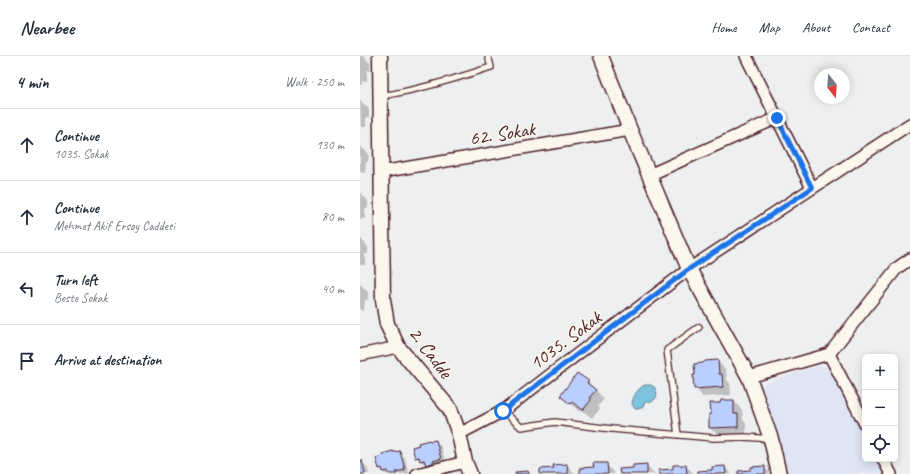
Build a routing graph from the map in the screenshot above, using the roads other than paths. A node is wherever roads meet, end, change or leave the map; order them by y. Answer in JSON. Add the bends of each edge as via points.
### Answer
{"nodes":[{"id":1,"x":380,"y":56,"type":"edge"},
{"id":2,"x":488,"y":56,"type":"edge"},
{"id":3,"x":601,"y":56,"type":"edge"},
{"id":4,"x":746,"y":56,"type":"edge"},
{"id":5,"x":380,"y":96,"type":"junction"},
{"id":6,"x":777,"y":118,"type":"junction"},
{"id":7,"x":910,"y":124,"type":"edge"},
{"id":8,"x":630,"y":130,"type":"junction"},
{"id":9,"x":381,"y":172,"type":"junction"},
{"id":10,"x":649,"y":175,"type":"junction"},
{"id":11,"x":812,"y":188,"type":"junction"},
{"id":12,"x":910,"y":259,"type":"edge"},
{"id":13,"x":689,"y":269,"type":"junction"},
{"id":14,"x":699,"y":327,"type":"dead end"},
{"id":15,"x":398,"y":347,"type":"junction"},
{"id":16,"x":830,"y":354,"type":"junction"},
{"id":17,"x":360,"y":355,"type":"edge"},
{"id":18,"x":750,"y":377,"type":"junction"},
{"id":19,"x":503,"y":411,"type":"junction"},
{"id":20,"x":862,"y":418,"type":"edge"},
{"id":21,"x":459,"y":434,"type":"junction"},
{"id":22,"x":678,"y":435,"type":"junction"},
{"id":23,"x":771,"y":439,"type":"junction"},
{"id":24,"x":885,"y":462,"type":"edge"},
{"id":25,"x":467,"y":468,"type":"edge"},
{"id":26,"x":417,"y":474,"type":"edge"},
{"id":27,"x":779,"y":474,"type":"edge"},
{"id":28,"x":891,"y":474,"type":"edge"}],
"edges":[{"from":1,"to":5,"type":"street","name":"2. Cadde"},
{"from":2,"to":5,"type":"lane","via":[[491,67],[454,80]]},
{"from":3,"to":8,"type":"street"},
{"from":4,"to":6,"type":"street"},
{"from":5,"to":9,"type":"street","name":"2. Cadde"},
{"from":6,"to":10,"type":"street"},
{"from":6,"to":11,"type":"street"},
{"from":7,"to":11,"type":"street","name":"1035. Sokak"},
{"from":8,"to":9,"type":"street","name":"62. Sokak"},
{"from":8,"to":10,"type":"street"},
{"from":9,"to":15,"type":"street","name":"2. Cadde","via":[[383,300],[388,324]]},
{"from":10,"to":13,"type":"street"},
{"from":11,"to":13,"type":"street","name":"1035. Sokak"},
{"from":12,"to":16,"type":"street","via":[[897,268]]},
{"from":13,"to":18,"type":"street"},
{"from":13,"to":19,"type":"street","name":"1035. Sokak"},
{"from":14,"to":22,"type":"lane","via":[[667,350]]},
{"from":15,"to":17,"type":"street"},
{"from":15,"to":21,"type":"street","name":"2. Cadde","via":[[450,409]]},
{"from":16,"to":18,"type":"street"},
{"from":16,"to":20,"type":"street"},
{"from":18,"to":23,"type":"street"},
{"from":19,"to":21,"type":"street","name":"1035. Sokak"},
{"from":19,"to":22,"type":"lane","via":[[521,427],[556,422]]},
{"from":21,"to":25,"type":"street","name":"2. Cadde"},
{"from":22,"to":23,"type":"lane"},
{"from":23,"to":27,"type":"street"},
{"from":24,"to":28,"type":"street"},
{"from":25,"to":26,"type":"street"}]}
